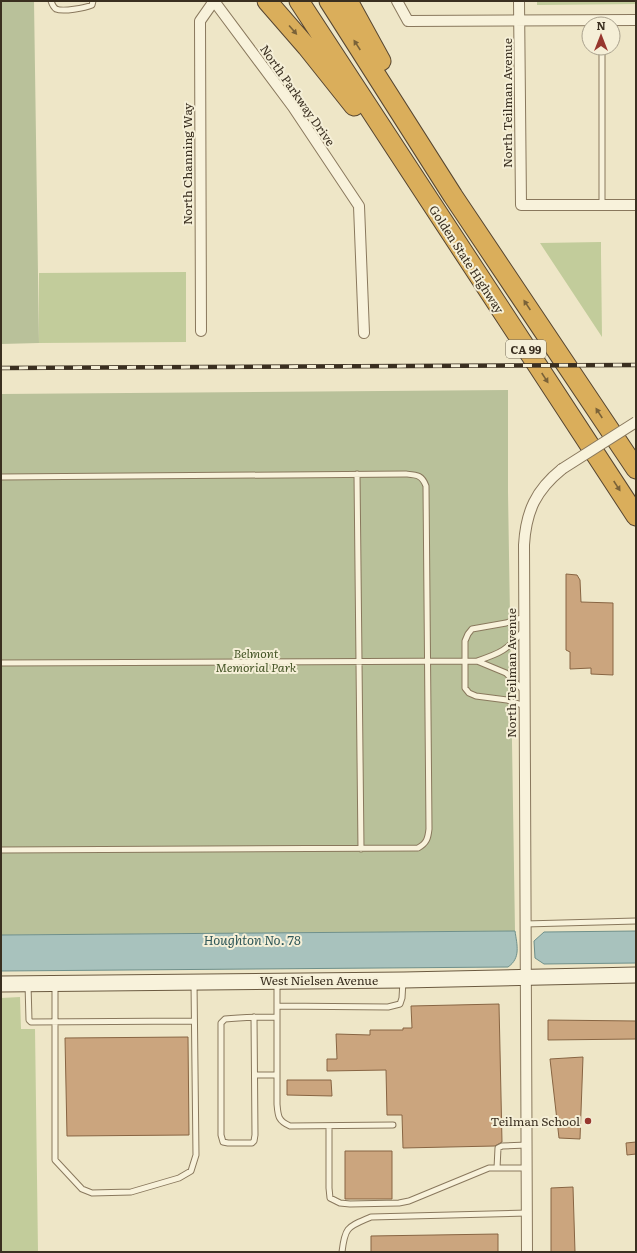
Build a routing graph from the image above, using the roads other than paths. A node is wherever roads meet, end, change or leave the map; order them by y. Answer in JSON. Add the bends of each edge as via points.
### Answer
{"nodes":[{"id":1,"x":51,"y":1,"type":"edge"},
{"id":2,"x":93,"y":1,"type":"edge"},
{"id":3,"x":214,"y":1,"type":"edge"},
{"id":4,"x":267,"y":1,"type":"edge"},
{"id":5,"x":299,"y":1,"type":"edge"},
{"id":6,"x":329,"y":1,"type":"edge"},
{"id":7,"x":348,"y":1,"type":"edge"},
{"id":8,"x":397,"y":1,"type":"edge"},
{"id":9,"x":519,"y":1,"type":"edge"},
{"id":10,"x":519,"y":20,"type":"junction"},
{"id":11,"x":636,"y":20,"type":"edge"},
{"id":12,"x":581,"y":21,"type":"edge"},
{"id":13,"x":621,"y":21,"type":"edge"},
{"id":14,"x":602,"y":56,"type":"edge"},
{"id":15,"x":416,"y":182,"type":"junction"},
{"id":16,"x":453,"y":196,"type":"junction"},
{"id":17,"x":602,"y":205,"type":"junction"},
{"id":18,"x":636,"y":205,"type":"edge"},
{"id":19,"x":201,"y":331,"type":"dead end"},
{"id":20,"x":364,"y":333,"type":"dead end"},
{"id":21,"x":636,"y":422,"type":"edge"},
{"id":22,"x":636,"y":469,"type":"edge"},
{"id":23,"x":357,"y":474,"type":"junction"},
{"id":24,"x":1,"y":476,"type":"edge"},
{"id":25,"x":636,"y":516,"type":"edge"},
{"id":26,"x":524,"y":617,"type":"junction"},
{"id":27,"x":524,"y":630,"type":"junction"},
{"id":28,"x":359,"y":662,"type":"junction"},
{"id":29,"x":428,"y":662,"type":"junction"},
{"id":30,"x":465,"y":662,"type":"junction"},
{"id":31,"x":477,"y":662,"type":"junction"},
{"id":32,"x":1,"y":663,"type":"edge"},
{"id":33,"x":524,"y":691,"type":"junction"},
{"id":34,"x":524,"y":706,"type":"junction"},
{"id":35,"x":361,"y":849,"type":"junction"},
{"id":36,"x":1,"y":850,"type":"edge"},
{"id":37,"x":636,"y":921,"type":"edge"},
{"id":38,"x":525,"y":924,"type":"junction"},
{"id":39,"x":636,"y":975,"type":"edge"},
{"id":40,"x":526,"y":978,"type":"junction"},
{"id":41,"x":404,"y":980,"type":"junction"},
{"id":42,"x":194,"y":981,"type":"junction"},
{"id":43,"x":276,"y":981,"type":"junction"},
{"id":44,"x":28,"y":983,"type":"junction"},
{"id":45,"x":55,"y":983,"type":"junction"},
{"id":46,"x":1,"y":984,"type":"edge"},
{"id":47,"x":276,"y":1006,"type":"junction"},
{"id":48,"x":254,"y":1017,"type":"junction"},
{"id":49,"x":276,"y":1017,"type":"junction"},
{"id":50,"x":194,"y":1021,"type":"junction"},
{"id":51,"x":55,"y":1022,"type":"junction"},
{"id":52,"x":255,"y":1075,"type":"junction"},
{"id":53,"x":276,"y":1075,"type":"junction"},
{"id":54,"x":393,"y":1125,"type":"dead end"},
{"id":55,"x":329,"y":1126,"type":"junction"},
{"id":56,"x":526,"y":1145,"type":"junction"},
{"id":57,"x":497,"y":1168,"type":"junction"},
{"id":58,"x":527,"y":1168,"type":"junction"},
{"id":59,"x":527,"y":1213,"type":"junction"},
{"id":60,"x":342,"y":1252,"type":"edge"},
{"id":61,"x":527,"y":1252,"type":"edge"}],
"edges":[{"from":1,"to":2,"type":"lane","via":[[52,6],[57,9],[85,9],[92,5]]},
{"from":3,"to":19,"type":"street","name":"North Channing Way","via":[[200,21]]},
{"from":3,"to":20,"type":"street","name":"North Parkway Drive","via":[[293,107],[359,206]]},
{"from":4,"to":15,"type":"highway","one_way":true},
{"from":5,"to":15,"type":"highway","name":"Golden State Highway","number":"CA 99"},
{"from":16,"to":6,"type":"highway","name":"Golden State Highway","number":"CA 99","one_way":true},
{"from":7,"to":16,"type":"highway"},
{"from":8,"to":10,"type":"street","via":[[408,21]]},
{"from":9,"to":10,"type":"street","name":"North Teilman Avenue"},
{"from":10,"to":12,"type":"street"},
{"from":10,"to":17,"type":"street","name":"North Teilman Avenue","via":[[521,205]]},
{"from":11,"to":13,"type":"street"},
{"from":14,"to":17,"type":"lane"},
{"from":15,"to":25,"type":"highway","name":"Golden State Highway","number":"CA 99","one_way":true},
{"from":22,"to":16,"type":"highway","name":"Golden State Highway","number":"CA 99","one_way":true},
{"from":17,"to":18,"type":"street"},
{"from":21,"to":26,"type":"street","name":"North Teilman Avenue","bridge":true,"via":[[562,469],[537,495],[524,530]]},
{"from":23,"to":24,"type":"lane"},
{"from":23,"to":28,"type":"lane"},
{"from":23,"to":29,"type":"lane","via":[[417,475],[424,479]]},
{"from":26,"to":27,"type":"street","name":"North Teilman Avenue"},
{"from":26,"to":30,"type":"lane","via":[[472,629],[465,641]]},
{"from":27,"to":31,"type":"lane","via":[[511,646]]},
{"from":27,"to":33,"type":"street","name":"North Teilman Avenue"},
{"from":28,"to":29,"type":"lane"},
{"from":28,"to":32,"type":"lane"},
{"from":28,"to":35,"type":"lane"},
{"from":29,"to":30,"type":"lane"},
{"from":29,"to":35,"type":"lane","via":[[428,838],[425,844],[418,848]]},
{"from":30,"to":31,"type":"lane"},
{"from":30,"to":34,"type":"lane","via":[[465,688],[469,693]]},
{"from":31,"to":33,"type":"lane","via":[[506,673]]},
{"from":33,"to":34,"type":"street","name":"North Teilman Avenue"},
{"from":34,"to":38,"type":"street","name":"North Teilman Avenue"},
{"from":35,"to":36,"type":"lane"},
{"from":37,"to":38,"type":"lane"},
{"from":38,"to":40,"type":"street","name":"North Teilman Avenue"},
{"from":39,"to":40,"type":"street","name":"West Nielsen Avenue"},
{"from":40,"to":41,"type":"street","name":"West Nielsen Avenue"},
{"from":40,"to":56,"type":"street","name":"North Teilman Avenue"},
{"from":41,"to":43,"type":"street","name":"West Nielsen Avenue"},
{"from":41,"to":47,"type":"lane","via":[[402,998],[396,1006]]},
{"from":42,"to":43,"type":"street","name":"West Nielsen Avenue"},
{"from":42,"to":45,"type":"street","name":"West Nielsen Avenue"},
{"from":42,"to":50,"type":"lane"},
{"from":43,"to":47,"type":"lane"},
{"from":44,"to":45,"type":"street","name":"West Nielsen Avenue"},
{"from":44,"to":46,"type":"street","name":"West Nielsen Avenue"},
{"from":44,"to":51,"type":"lane","via":[[29,1020]]},
{"from":45,"to":51,"type":"lane"},
{"from":47,"to":49,"type":"lane"},
{"from":48,"to":49,"type":"lane"},
{"from":48,"to":52,"type":"lane"},
{"from":48,"to":52,"type":"lane","via":[[225,1019],[221,1023],[223,1142],[254,1141]]},
{"from":49,"to":53,"type":"lane"},
{"from":50,"to":51,"type":"lane"},
{"from":50,"to":51,"type":"lane","via":[[196,1155],[191,1171],[179,1178],[131,1192],[92,1193],[82,1189],[56,1160]]},
{"from":52,"to":53,"type":"lane"},
{"from":53,"to":55,"type":"lane","via":[[276,1104],[278,1117],[283,1124]]},
{"from":54,"to":55,"type":"lane"},
{"from":55,"to":57,"type":"lane","via":[[330,1198],[340,1203],[409,1201],[480,1171]]},
{"from":56,"to":57,"type":"lane","via":[[498,1148]]},
{"from":56,"to":58,"type":"street","name":"North Teilman Avenue"},
{"from":57,"to":58,"type":"lane"},
{"from":58,"to":59,"type":"street","name":"North Teilman Avenue"},
{"from":59,"to":60,"type":"lane","via":[[371,1217],[350,1226],[344,1236]]},
{"from":59,"to":61,"type":"street","name":"North Teilman Avenue"}]}
